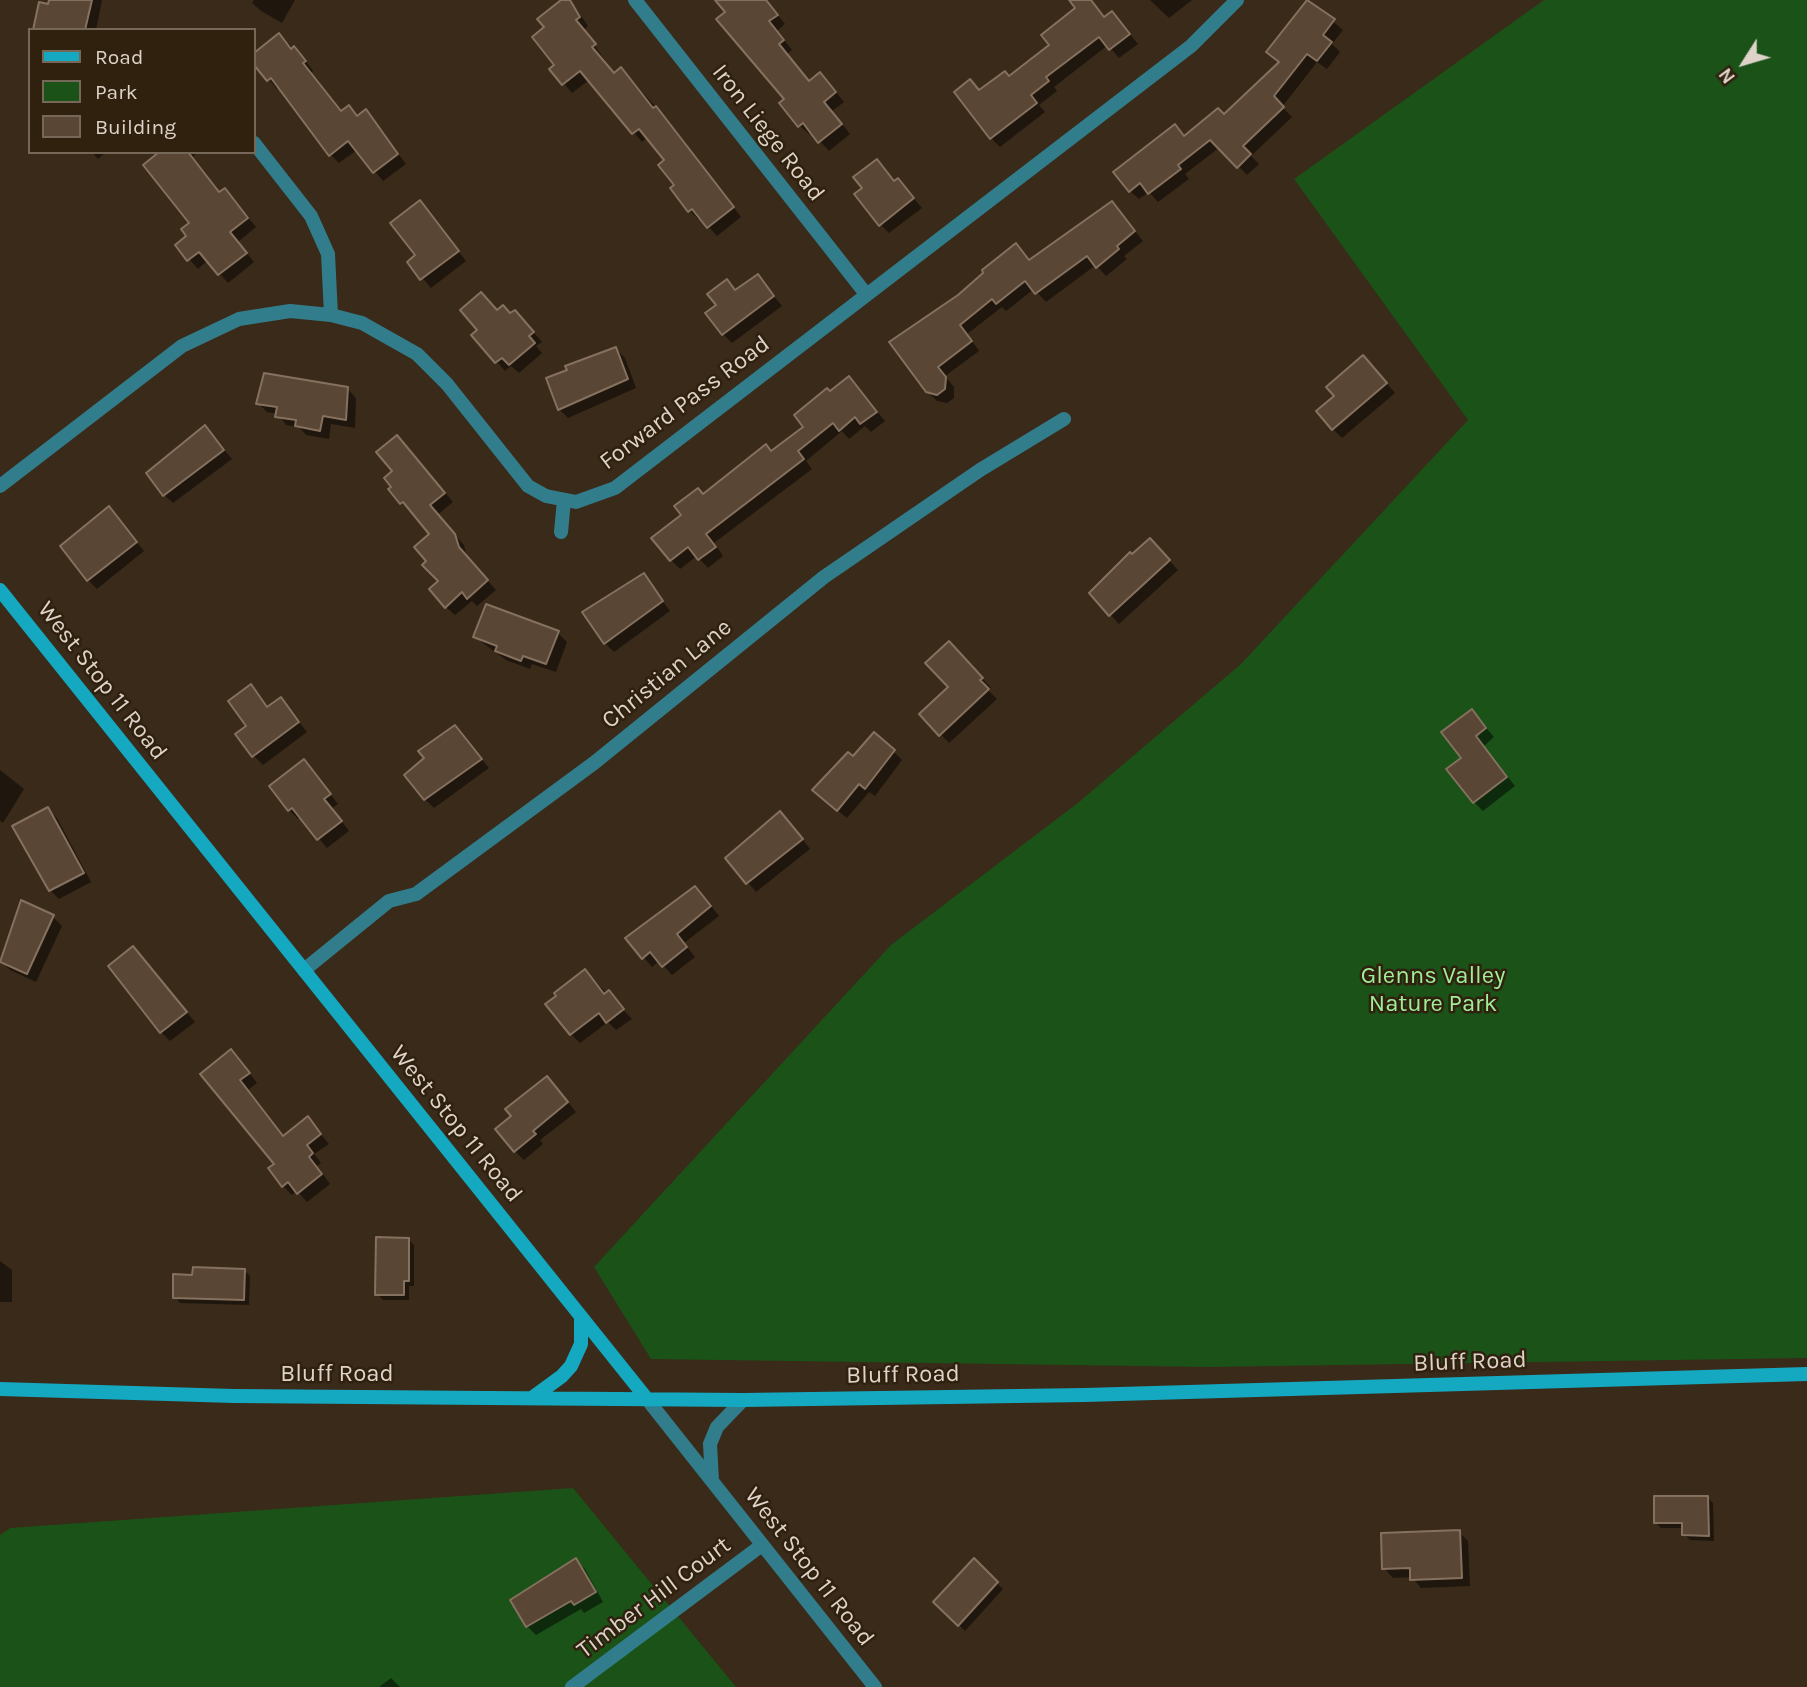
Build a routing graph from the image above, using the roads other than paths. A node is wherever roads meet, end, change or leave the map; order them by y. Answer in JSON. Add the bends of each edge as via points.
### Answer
{"nodes":[{"id":1,"x":635,"y":0,"type":"edge"},
{"id":2,"x":1237,"y":0,"type":"edge"},
{"id":3,"x":256,"y":146,"type":"edge"},
{"id":4,"x":866,"y":294,"type":"junction"},
{"id":5,"x":331,"y":315,"type":"junction"},
{"id":6,"x":1064,"y":419,"type":"dead end"},
{"id":7,"x":0,"y":486,"type":"edge"},
{"id":8,"x":564,"y":500,"type":"junction"},
{"id":9,"x":561,"y":533,"type":"dead end"},
{"id":10,"x":0,"y":590,"type":"edge"},
{"id":11,"x":304,"y":970,"type":"junction"},
{"id":12,"x":581,"y":1317,"type":"junction"},
{"id":13,"x":1807,"y":1374,"type":"edge"},
{"id":14,"x":0,"y":1389,"type":"edge"},
{"id":15,"x":532,"y":1398,"type":"junction"},
{"id":16,"x":647,"y":1399,"type":"junction"},
{"id":17,"x":743,"y":1400,"type":"junction"},
{"id":18,"x":713,"y":1483,"type":"junction"},
{"id":19,"x":762,"y":1545,"type":"junction"},
{"id":20,"x":572,"y":1686,"type":"edge"},
{"id":21,"x":875,"y":1687,"type":"edge"}],
"edges":[{"from":1,"to":4,"type":"street","name":"Iron Liege Road"},
{"from":2,"to":4,"type":"street","name":"Forward Pass Road","via":[[1191,46]]},
{"from":3,"to":5,"type":"street","via":[[311,216],[328,254]]},
{"from":4,"to":8,"type":"street","name":"Forward Pass Road","via":[[615,488],[576,502]]},
{"from":5,"to":7,"type":"street","via":[[290,311],[239,319],[182,346]]},
{"from":5,"to":8,"type":"street","via":[[362,323],[417,354],[447,384],[528,486]]},
{"from":6,"to":11,"type":"street","name":"Christian Lane","via":[[980,470],[824,577],[594,763],[416,894],[389,901]]},
{"from":8,"to":9,"type":"street"},
{"from":10,"to":11,"type":"main road","name":"West Stop 11 Road"},
{"from":11,"to":12,"type":"main road","name":"West Stop 11 Road"},
{"from":12,"to":15,"type":"main road","via":[[581,1344],[571,1366]]},
{"from":12,"to":16,"type":"main road","name":"West Stop 11 Road"},
{"from":13,"to":17,"type":"main road","name":"Bluff Road"},
{"from":14,"to":15,"type":"main road","name":"Bluff Road"},
{"from":15,"to":16,"type":"main road","name":"Bluff Road"},
{"from":16,"to":17,"type":"main road","name":"Bluff Road"},
{"from":16,"to":18,"type":"street","name":"West Stop 11 Road"},
{"from":17,"to":18,"type":"street","via":[[717,1427],[710,1444]]},
{"from":18,"to":19,"type":"street","name":"West Stop 11 Road"},
{"from":19,"to":20,"type":"street","name":"Timber Hill Court"},
{"from":19,"to":21,"type":"street","name":"West Stop 11 Road"}]}
